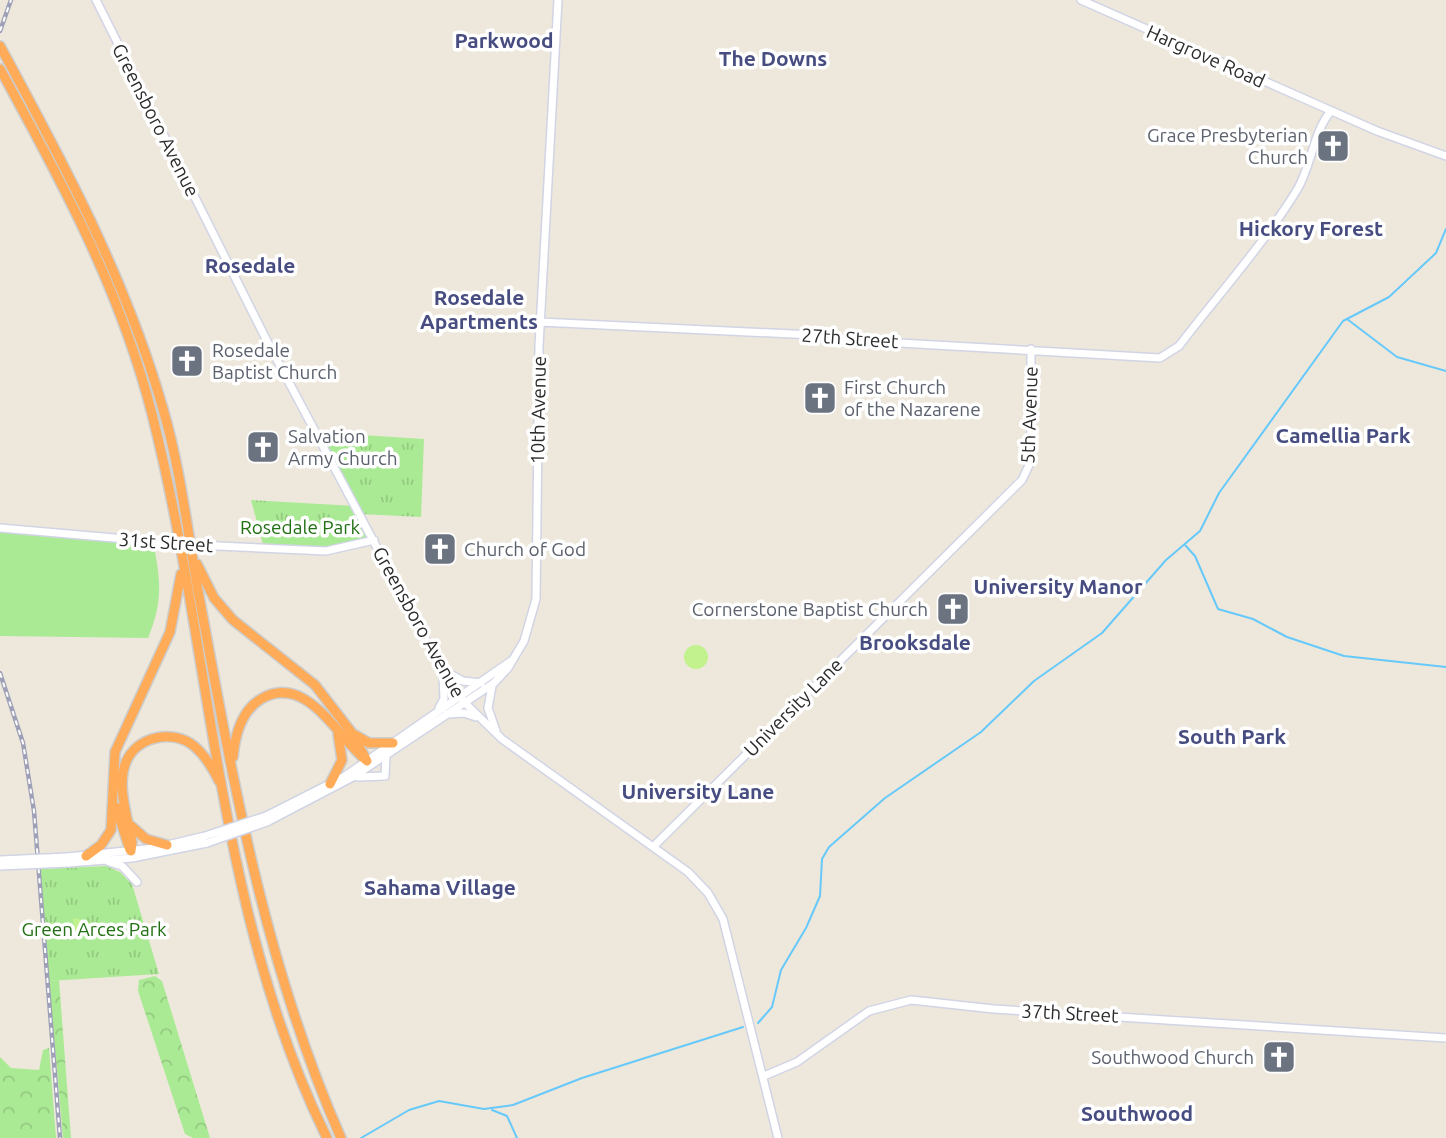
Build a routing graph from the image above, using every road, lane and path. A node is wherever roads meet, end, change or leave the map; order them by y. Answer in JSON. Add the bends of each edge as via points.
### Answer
{"nodes":[{"id":1,"x":96,"y":0,"type":"edge"},
{"id":2,"x":558,"y":0,"type":"edge"},
{"id":3,"x":1081,"y":0,"type":"edge"},
{"id":4,"x":0,"y":46,"type":"edge"},
{"id":5,"x":0,"y":69,"type":"edge"},
{"id":6,"x":1331,"y":111,"type":"junction"},
{"id":7,"x":1446,"y":156,"type":"edge"},
{"id":8,"x":540,"y":321,"type":"junction"},
{"id":9,"x":1031,"y":349,"type":"junction"},
{"id":10,"x":1022,"y":480,"type":"joint"},
{"id":11,"x":0,"y":528,"type":"edge"},
{"id":12,"x":374,"y":540,"type":"junction"},
{"id":13,"x":194,"y":557,"type":"junction"},
{"id":14,"x":182,"y":558,"type":"junction"},
{"id":15,"x":512,"y":661,"type":"junction"},
{"id":16,"x":441,"y":668,"type":"junction"},
{"id":17,"x":481,"y":683,"type":"junction"},
{"id":18,"x":494,"y":683,"type":"junction"},
{"id":19,"x":462,"y":699,"type":"junction"},
{"id":20,"x":437,"y":712,"type":"junction"},
{"id":21,"x":446,"y":714,"type":"junction"},
{"id":22,"x":479,"y":718,"type":"junction"},
{"id":23,"x":338,"y":732,"type":"junction"},
{"id":24,"x":352,"y":733,"type":"junction"},
{"id":25,"x":498,"y":735,"type":"junction"},
{"id":26,"x":393,"y":743,"type":"junction"},
{"id":27,"x":386,"y":757,"type":"junction"},
{"id":28,"x":370,"y":763,"type":"junction"},
{"id":29,"x":233,"y":769,"type":"junction"},
{"id":30,"x":353,"y":778,"type":"junction"},
{"id":31,"x":330,"y":784,"type":"junction"},
{"id":32,"x":223,"y":789,"type":"junction"},
{"id":33,"x":113,"y":793,"type":"junction"},
{"id":34,"x":266,"y":819,"type":"junction"},
{"id":35,"x":129,"y":823,"type":"junction"},
{"id":36,"x":206,"y":839,"type":"junction"},
{"id":37,"x":167,"y":845,"type":"junction"},
{"id":38,"x":654,"y":846,"type":"junction"},
{"id":39,"x":131,"y":855,"type":"junction"},
{"id":40,"x":86,"y":856,"type":"junction"},
{"id":41,"x":0,"y":860,"type":"edge"},
{"id":42,"x":67,"y":860,"type":"junction"},
{"id":43,"x":104,"y":860,"type":"junction"},
{"id":44,"x":0,"y":866,"type":"edge"},
{"id":45,"x":137,"y":882,"type":"dead end"},
{"id":46,"x":1446,"y":1038,"type":"edge"},
{"id":47,"x":764,"y":1076,"type":"junction"},
{"id":48,"x":326,"y":1135,"type":"edge"},
{"id":49,"x":341,"y":1138,"type":"edge"},
{"id":50,"x":778,"y":1138,"type":"edge"}],
"edges":[{"from":1,"to":12,"type":"main road","name":"Greensboro Avenue","via":[[268,343]]},
{"from":2,"to":8,"type":"main road","name":"10th Avenue"},
{"from":3,"to":6,"type":"main road","name":"Hargrove Road"},
{"from":4,"to":13,"type":"highway","via":[[93,221],[136,326],[164,411]]},
{"from":5,"to":14,"type":"highway","via":[[84,227],[122,318],[152,413]]},
{"from":6,"to":7,"type":"main road","name":"Hargrove Road"},
{"from":6,"to":9,"type":"main road","name":"27th Street","via":[[1296,192],[1179,346],[1160,358]]},
{"from":8,"to":9,"type":"main road","name":"27th Street"},
{"from":8,"to":15,"type":"main road","name":"10th Avenue","via":[[536,599],[530,629]]},
{"from":9,"to":10,"type":"main road","name":"5th Avenue","via":[[1031,461]]},
{"from":10,"to":38,"type":"main road","name":"University Lane"},
{"from":11,"to":12,"type":"main road","name":"31st Street","bridge":true,"via":[[326,551]]},
{"from":12,"to":16,"type":"main road","name":"Greensboro Avenue"},
{"from":13,"to":24,"type":"highway","via":[[223,610],[305,675]]},
{"from":13,"to":29,"type":"highway"},
{"from":14,"to":32,"type":"highway"},
{"from":14,"to":33,"type":"highway","via":[[175,618],[119,738],[112,766]]},
{"from":15,"to":17,"type":"main road"},
{"from":15,"to":18,"type":"main road","name":"10th Avenue"},
{"from":16,"to":17,"type":"main road","via":[[463,681]]},
{"from":16,"to":19,"type":"main road","name":"Greensboro Avenue"},
{"from":16,"to":20,"type":"main road","via":[[446,685]]},
{"from":17,"to":19,"type":"main road"},
{"from":18,"to":19,"type":"main road","name":"10th Avenue"},
{"from":18,"to":25,"type":"main road","via":[[488,708]]},
{"from":19,"to":20,"type":"main road"},
{"from":19,"to":21,"type":"main road"},
{"from":19,"to":22,"type":"main road","name":"Greensboro Avenue"},
{"from":20,"to":26,"type":"main road"},
{"from":21,"to":22,"type":"main road"},
{"from":21,"to":27,"type":"main road"},
{"from":22,"to":25,"type":"main road","name":"Greensboro Avenue"},
{"from":23,"to":28,"type":"highway"},
{"from":23,"to":29,"type":"highway","via":[[301,697],[272,694],[254,703],[242,719]]},
{"from":23,"to":31,"type":"highway","via":[[342,760]]},
{"from":24,"to":26,"type":"highway","via":[[369,743]]},
{"from":24,"to":28,"type":"highway"},
{"from":25,"to":38,"type":"main road","name":"Greensboro Avenue"},
{"from":26,"to":28,"type":"main road"},
{"from":27,"to":28,"type":"main road"},
{"from":27,"to":30,"type":"main road","via":[[385,776]]},
{"from":28,"to":30,"type":"main road"},
{"from":28,"to":31,"type":"main road"},
{"from":29,"to":49,"type":"highway","via":[[271,944]]},
{"from":30,"to":34,"type":"main road"},
{"from":31,"to":34,"type":"main road"},
{"from":32,"to":35,"type":"highway","via":[[193,745],[174,737],[155,738],[137,747],[126,763],[122,778]]},
{"from":32,"to":48,"type":"highway","via":[[260,956]]},
{"from":33,"to":39,"type":"highway"},
{"from":33,"to":40,"type":"highway","via":[[109,836]]},
{"from":34,"to":36,"type":"main road","bridge":true},
{"from":35,"to":37,"type":"highway","via":[[142,837]]},
{"from":35,"to":39,"type":"highway"},
{"from":36,"to":37,"type":"main road"},
{"from":36,"to":39,"type":"main road"},
{"from":37,"to":39,"type":"main road"},
{"from":38,"to":47,"type":"main road","name":"Greensboro Avenue","via":[[698,881],[723,919]]},
{"from":39,"to":40,"type":"main road"},
{"from":39,"to":43,"type":"main road"},
{"from":40,"to":42,"type":"main road"},
{"from":41,"to":42,"type":"main road","bridge":true},
{"from":42,"to":43,"type":"main road"},
{"from":42,"to":44,"type":"main road","bridge":true},
{"from":43,"to":45,"type":"main road","via":[[122,866]]},
{"from":46,"to":47,"type":"main road","name":"37th Street","via":[[911,1000],[869,1011],[797,1062]]},
{"from":47,"to":50,"type":"main road","name":"Greensboro Avenue"}]}
